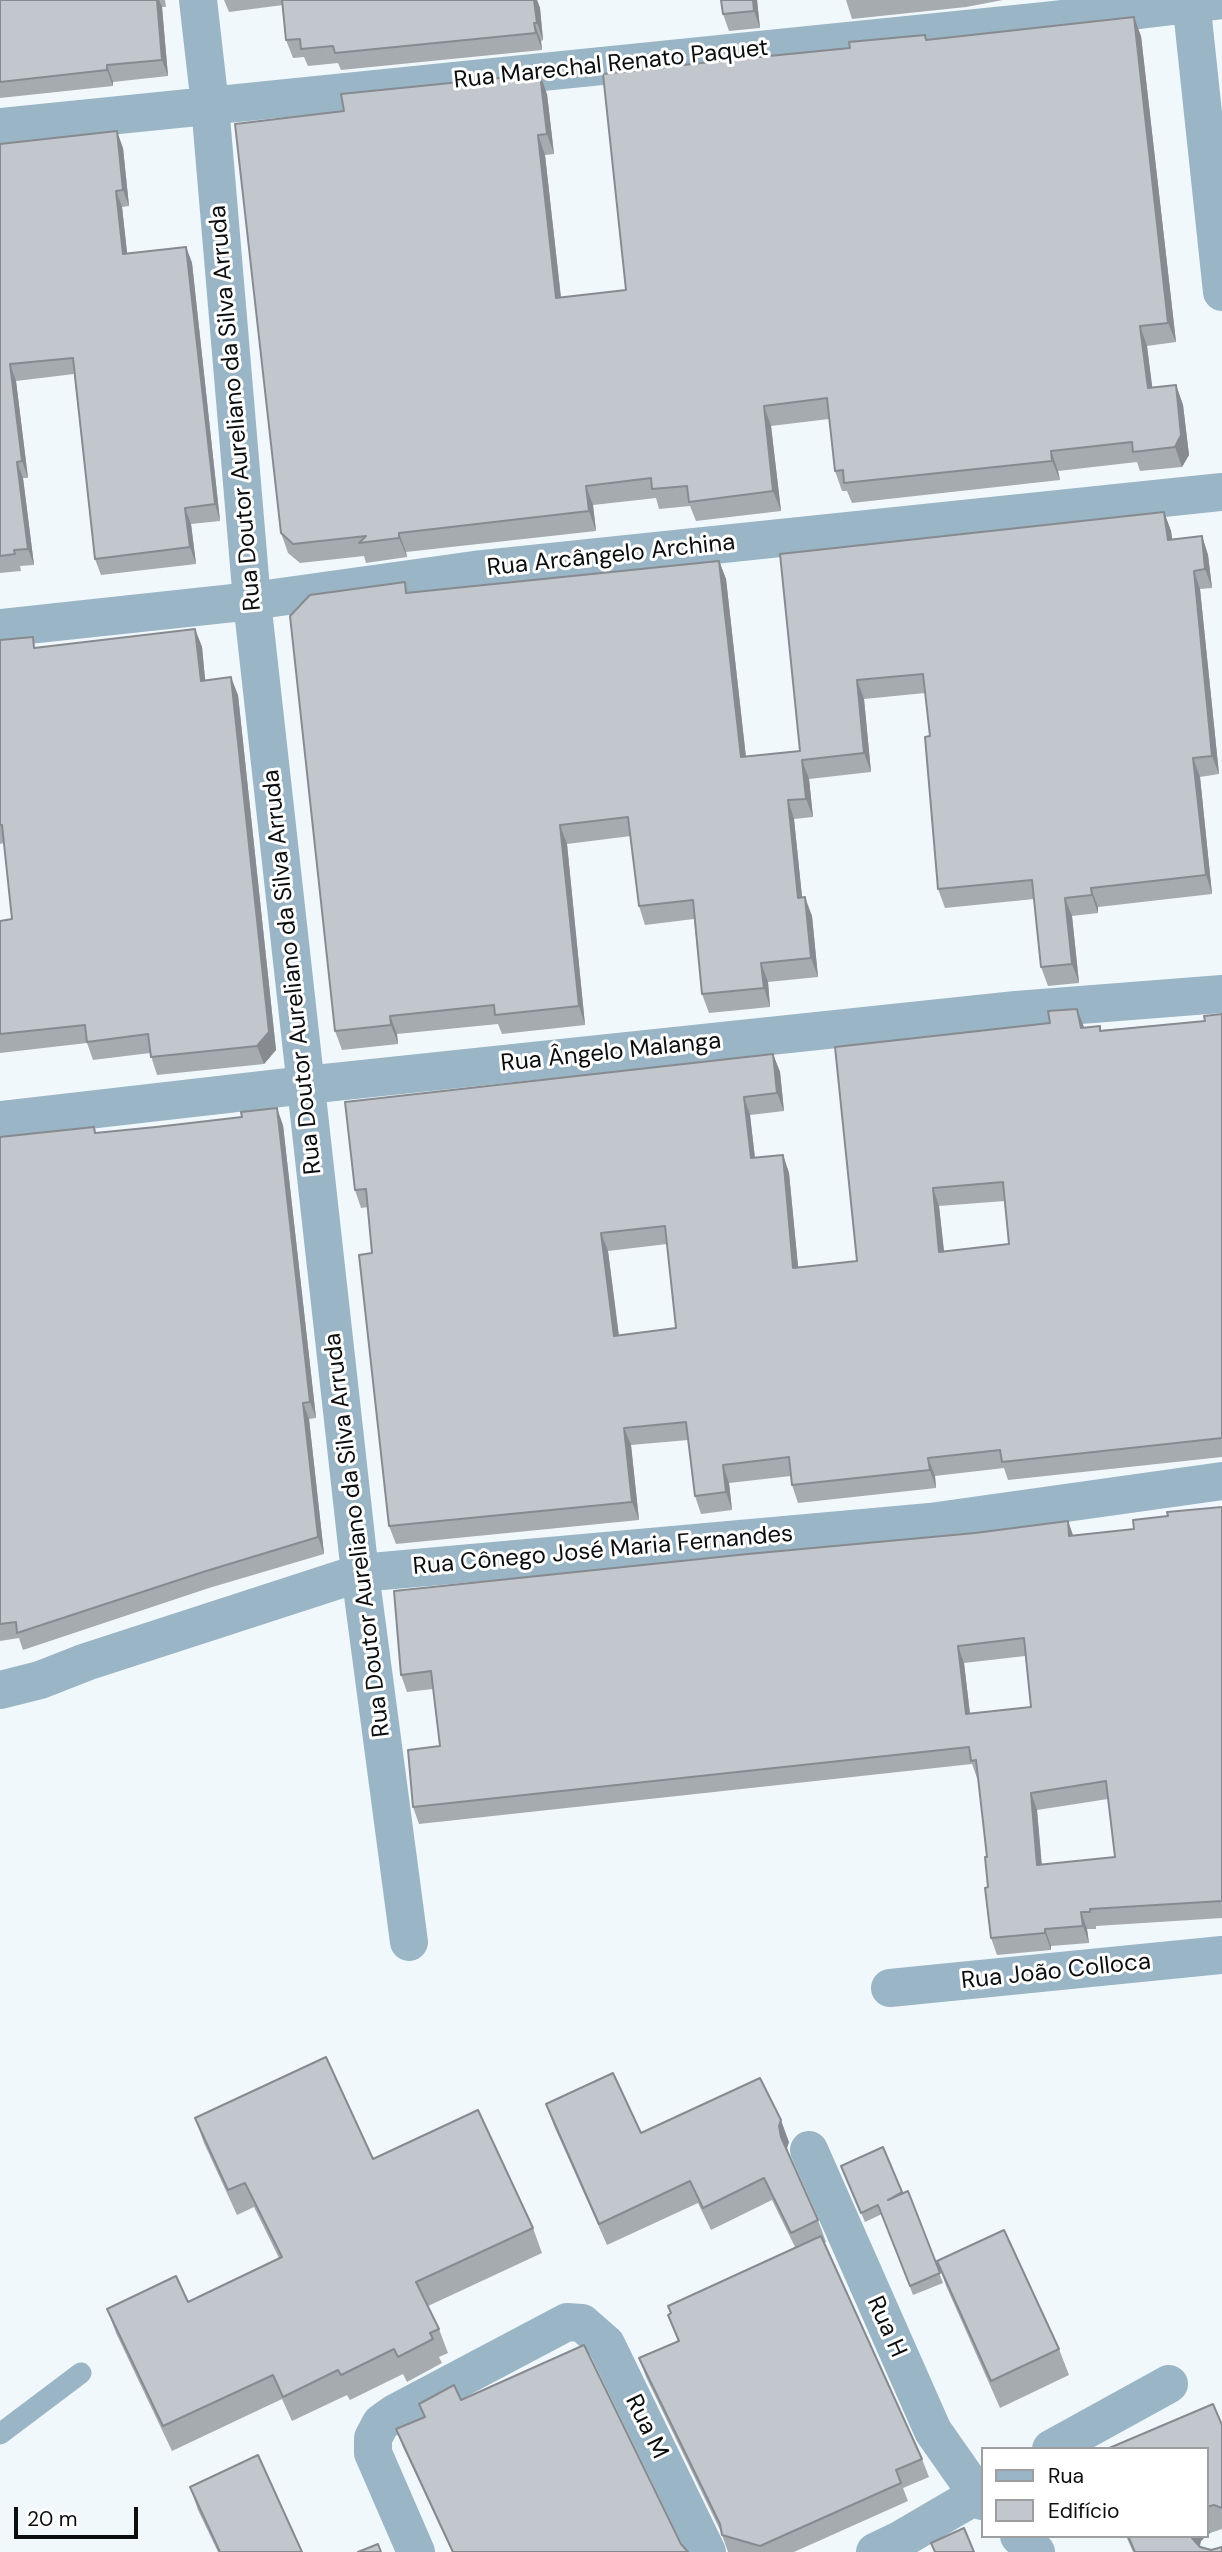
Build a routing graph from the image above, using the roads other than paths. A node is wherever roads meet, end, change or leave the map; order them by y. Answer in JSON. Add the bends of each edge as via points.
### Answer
{"nodes":[{"id":1,"x":198,"y":0,"type":"edge"},
{"id":2,"x":1201,"y":1,"type":"edge"},
{"id":3,"x":210,"y":105,"type":"junction"},
{"id":4,"x":0,"y":127,"type":"edge"},
{"id":5,"x":1222,"y":292,"type":"edge"},
{"id":6,"x":1222,"y":492,"type":"edge"},
{"id":7,"x":252,"y":601,"type":"junction"},
{"id":8,"x":0,"y":628,"type":"edge"},
{"id":9,"x":1222,"y":994,"type":"edge"},
{"id":10,"x":306,"y":1085,"type":"junction"},
{"id":11,"x":0,"y":1120,"type":"edge"},
{"id":12,"x":1222,"y":1481,"type":"edge"},
{"id":13,"x":360,"y":1573,"type":"junction"},
{"id":14,"x":0,"y":1690,"type":"edge"},
{"id":15,"x":409,"y":1942,"type":"dead end"},
{"id":16,"x":1222,"y":1955,"type":"edge"},
{"id":17,"x":890,"y":1988,"type":"dead end"},
{"id":18,"x":809,"y":2150,"type":"dead end"},
{"id":19,"x":81,"y":2373,"type":"dead end"},
{"id":20,"x":1169,"y":2384,"type":"dead end"},
{"id":21,"x":0,"y":2434,"type":"edge"},
{"id":22,"x":1055,"y":2447,"type":"edge"},
{"id":23,"x":980,"y":2496,"type":"edge"},
{"id":24,"x":1022,"y":2538,"type":"edge"},
{"id":25,"x":416,"y":2552,"type":"edge"},
{"id":26,"x":707,"y":2552,"type":"edge"},
{"id":27,"x":876,"y":2552,"type":"edge"},
{"id":28,"x":1036,"y":2552,"type":"edge"}],
"edges":[{"from":1,"to":3,"type":"street","name":"Rua Doutor Aureliano da Silva Arruda"},
{"from":2,"to":3,"type":"street","name":"Rua Marechal Renato Paquet","via":[[1045,21]]},
{"from":2,"to":5,"type":"street"},
{"from":3,"to":4,"type":"street","name":"Rua Marechal Renato Paquet"},
{"from":3,"to":7,"type":"street","name":"Rua Doutor Aureliano da Silva Arruda"},
{"from":6,"to":7,"type":"street","name":"Rua Arcângelo Archina","via":[[488,569]]},
{"from":7,"to":8,"type":"street","name":"Rua Arcângelo Archina"},
{"from":7,"to":10,"type":"street","name":"Rua Doutor Aureliano da Silva Arruda"},
{"from":9,"to":10,"type":"street","name":"Rua Ângelo Malanga","via":[[1016,1010]]},
{"from":10,"to":11,"type":"street","name":"Rua Ângelo Malanga"},
{"from":10,"to":13,"type":"street","name":"Rua Doutor Aureliano da Silva Arruda"},
{"from":12,"to":13,"type":"street","name":"Rua Cônego José Maria Fernandes","via":[[930,1522]]},
{"from":13,"to":14,"type":"street","name":"Rua Cônego José Maria Fernandes"},
{"from":13,"to":15,"type":"street","name":"Rua Doutor Aureliano da Silva Arruda"},
{"from":16,"to":17,"type":"street","name":"Rua João Colloca"},
{"from":18,"to":23,"type":"street","name":"Rua H","via":[[933,2431]]},
{"from":19,"to":21,"type":"lane"},
{"from":20,"to":22,"type":"street"},
{"from":23,"to":27,"type":"street"},
{"from":24,"to":28,"type":"street"},
{"from":25,"to":26,"type":"street","name":"Rua M","via":[[373,2453],[373,2438],[381,2423],[567,2322],[582,2323],[606,2344]]}]}
